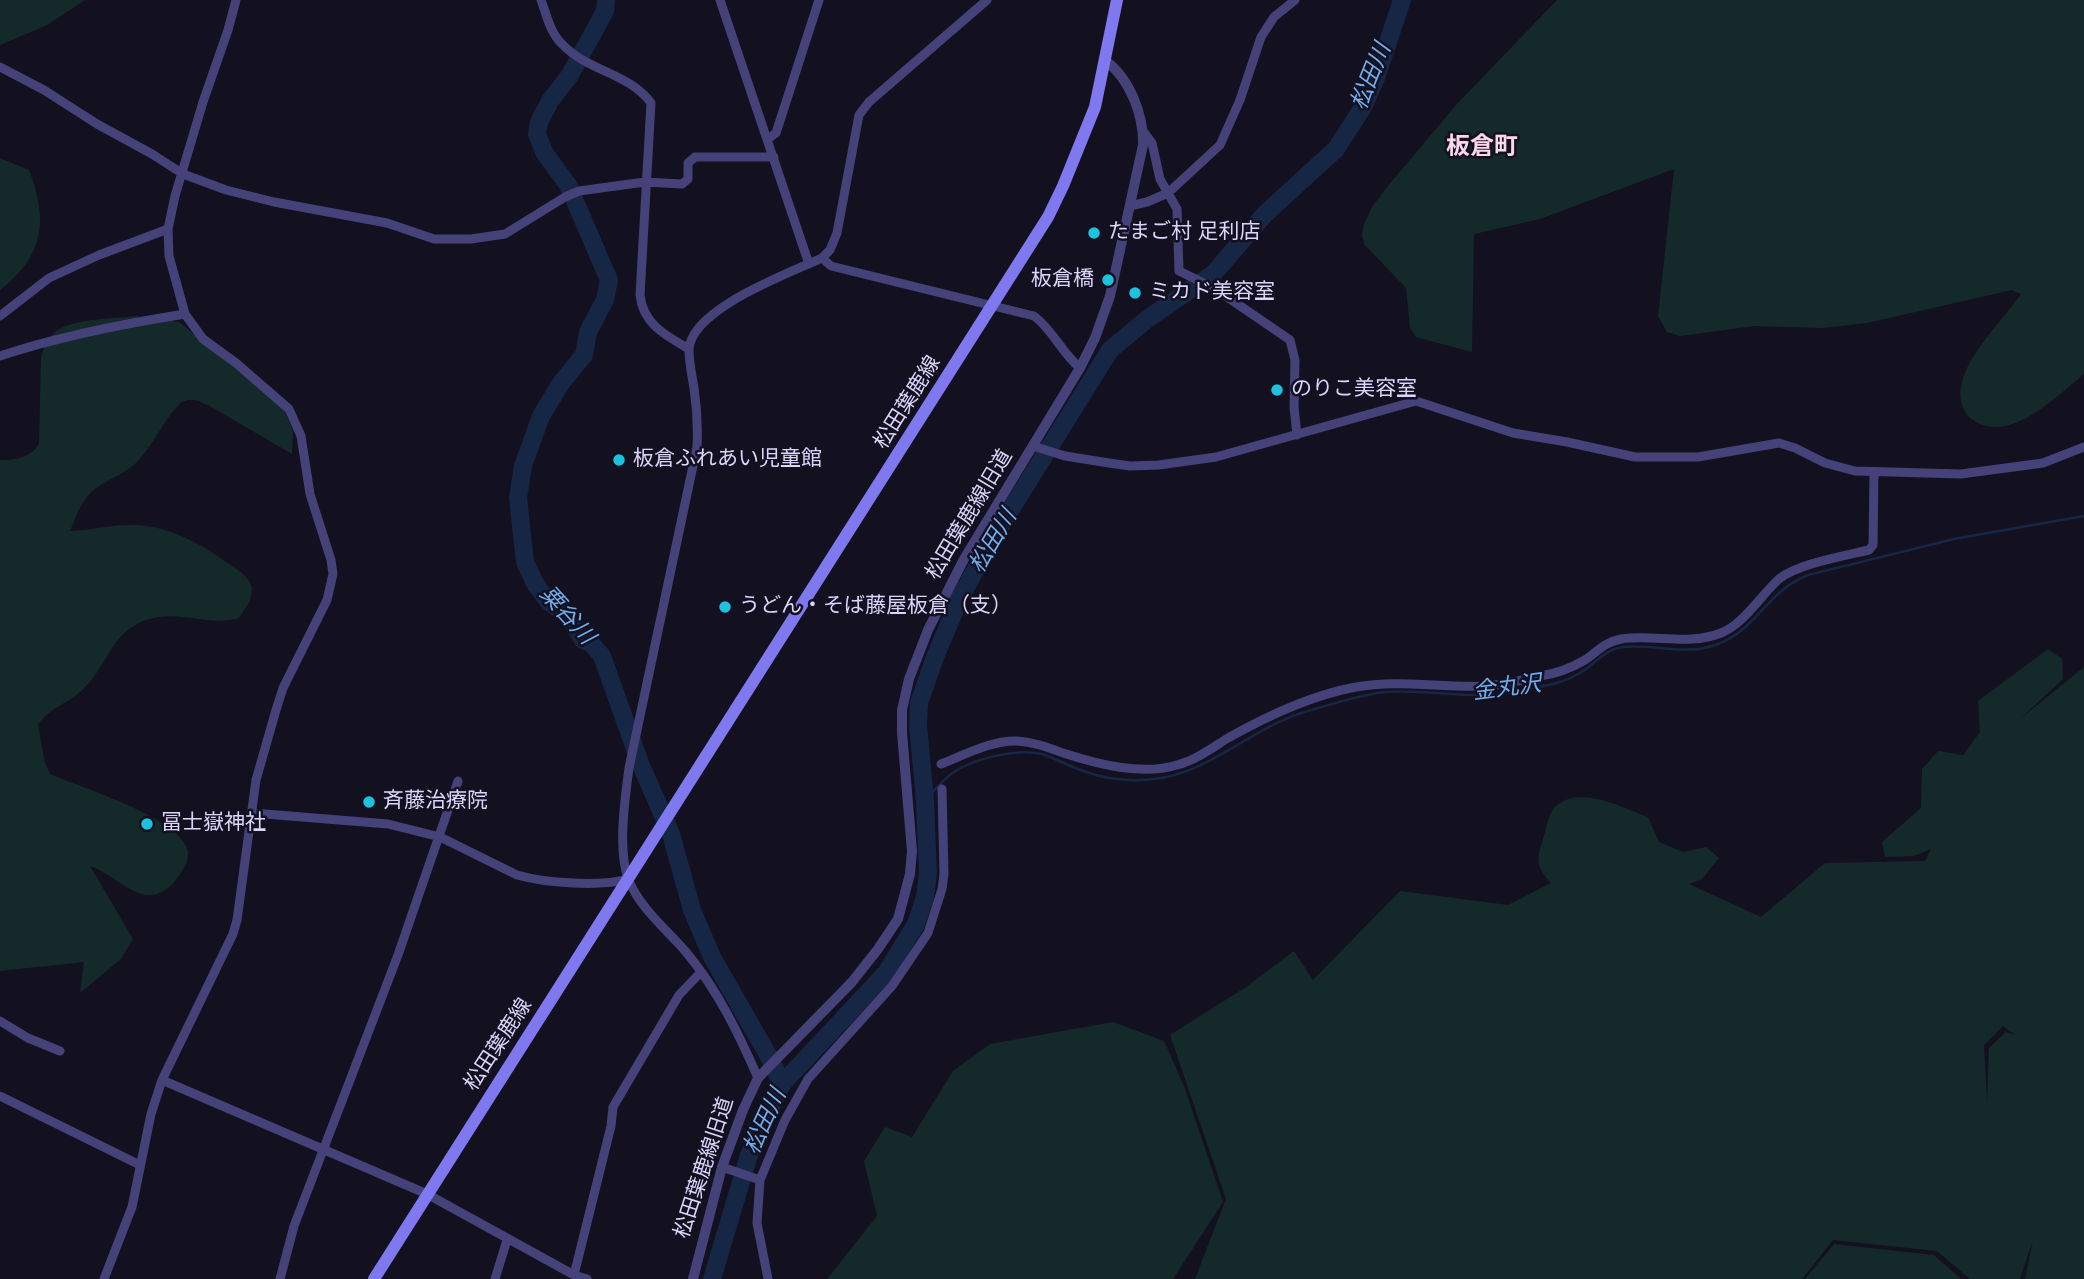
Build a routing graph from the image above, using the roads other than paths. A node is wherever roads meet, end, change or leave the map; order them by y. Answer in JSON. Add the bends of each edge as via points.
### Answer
{"nodes":[{"id":1,"x":236,"y":0,"type":"edge"},
{"id":2,"x":541,"y":0,"type":"edge"},
{"id":3,"x":720,"y":0,"type":"edge"},
{"id":4,"x":819,"y":0,"type":"edge"},
{"id":5,"x":987,"y":0,"type":"edge"},
{"id":6,"x":1117,"y":0,"type":"edge"},
{"id":7,"x":1295,"y":0,"type":"edge"},
{"id":8,"x":1106,"y":61,"type":"junction"},
{"id":9,"x":0,"y":67,"type":"edge"},
{"id":10,"x":1143,"y":131,"type":"junction"},
{"id":11,"x":768,"y":139,"type":"junction"},
{"id":12,"x":774,"y":157,"type":"junction"},
{"id":13,"x":183,"y":174,"type":"junction"},
{"id":14,"x":645,"y":181,"type":"junction"},
{"id":15,"x":1168,"y":193,"type":"junction"},
{"id":16,"x":1130,"y":206,"type":"junction"},
{"id":17,"x":167,"y":229,"type":"junction"},
{"id":18,"x":822,"y":258,"type":"junction"},
{"id":19,"x":809,"y":264,"type":"junction"},
{"id":20,"x":992,"y":305,"type":"junction"},
{"id":21,"x":185,"y":314,"type":"junction"},
{"id":22,"x":0,"y":316,"type":"edge"},
{"id":23,"x":689,"y":349,"type":"junction"},
{"id":24,"x":0,"y":356,"type":"edge"},
{"id":25,"x":1080,"y":368,"type":"junction"},
{"id":26,"x":1297,"y":435,"type":"junction"},
{"id":27,"x":1033,"y":446,"type":"junction"},
{"id":28,"x":2084,"y":447,"type":"edge"},
{"id":29,"x":1874,"y":472,"type":"junction"},
{"id":30,"x":941,"y":764,"type":"dead end"},
{"id":31,"x":458,"y":781,"type":"dead end"},
{"id":32,"x":942,"y":789,"type":"dead end"},
{"id":33,"x":253,"y":813,"type":"junction"},
{"id":34,"x":440,"y":837,"type":"junction"},
{"id":35,"x":628,"y":879,"type":"junction"},
{"id":36,"x":700,"y":973,"type":"junction"},
{"id":37,"x":0,"y":1021,"type":"edge"},
{"id":38,"x":60,"y":1051,"type":"dead end"},
{"id":39,"x":761,"y":1075,"type":"junction"},
{"id":40,"x":162,"y":1080,"type":"junction"},
{"id":41,"x":0,"y":1096,"type":"edge"},
{"id":42,"x":323,"y":1148,"type":"junction"},
{"id":43,"x":140,"y":1165,"type":"junction"},
{"id":44,"x":725,"y":1168,"type":"junction"},
{"id":45,"x":757,"y":1179,"type":"junction"},
{"id":46,"x":427,"y":1194,"type":"junction"},
{"id":47,"x":507,"y":1240,"type":"junction"},
{"id":48,"x":574,"y":1275,"type":"junction"},
{"id":49,"x":104,"y":1279,"type":"edge"},
{"id":50,"x":279,"y":1279,"type":"edge"},
{"id":51,"x":374,"y":1279,"type":"edge"},
{"id":52,"x":495,"y":1279,"type":"edge"},
{"id":53,"x":587,"y":1279,"type":"edge"},
{"id":54,"x":693,"y":1279,"type":"edge"},
{"id":55,"x":768,"y":1279,"type":"edge"}],
"edges":[{"from":1,"to":13,"type":"street"},
{"from":2,"to":14,"type":"street","via":[[550,27],[564,47],[627,80],[651,103]]},
{"from":3,"to":11,"type":"street"},
{"from":4,"to":11,"type":"street","via":[[776,133]]},
{"from":5,"to":18,"type":"street","via":[[859,115],[837,233]]},
{"from":6,"to":8,"type":"main road","name":"松田葉鹿線"},
{"from":7,"to":15,"type":"street","via":[[1274,17],[1261,37],[1220,145]]},
{"from":8,"to":10,"type":"street","name":"松田葉鹿線旧道","via":[[1123,80]]},
{"from":8,"to":20,"type":"main road","name":"松田葉鹿線","via":[[1095,107],[1063,186]]},
{"from":9,"to":13,"type":"street"},
{"from":10,"to":15,"type":"street","via":[[1152,143],[1157,173]]},
{"from":10,"to":16,"type":"street","name":"松田葉鹿線旧道"},
{"from":11,"to":12,"type":"street"},
{"from":12,"to":14,"type":"street","via":[[695,157],[688,163],[686,183]]},
{"from":12,"to":19,"type":"street"},
{"from":13,"to":14,"type":"street","via":[[238,193],[387,223],[435,239],[505,234],[579,191]]},
{"from":13,"to":17,"type":"street"},
{"from":14,"to":23,"type":"street","via":[[642,310],[649,321]]},
{"from":15,"to":16,"type":"street"},
{"from":15,"to":26,"type":"street","via":[[1178,216],[1179,271],[1214,288],[1290,340],[1295,360]]},
{"from":16,"to":25,"type":"street","name":"松田葉鹿線旧道","via":[[1110,296]]},
{"from":17,"to":21,"type":"street","via":[[169,256]]},
{"from":17,"to":22,"type":"street","via":[[49,278]]},
{"from":18,"to":19,"type":"street"},
{"from":18,"to":20,"type":"street","via":[[831,265]]},
{"from":19,"to":23,"type":"street","via":[[715,312],[698,330]]},
{"from":20,"to":25,"type":"street","via":[[1034,316]]},
{"from":20,"to":35,"type":"main road","name":"松田葉鹿線"},
{"from":21,"to":24,"type":"street","via":[[112,326]]},
{"from":21,"to":33,"type":"street","via":[[203,339],[289,409],[301,436],[310,494],[333,574],[327,600],[275,710],[256,780]]},
{"from":23,"to":35,"type":"street","via":[[697,447],[631,755],[623,814]]},
{"from":25,"to":27,"type":"street","name":"松田葉鹿線旧道"},
{"from":26,"to":27,"type":"street","via":[[1216,457],[1159,465],[1108,463]]},
{"from":26,"to":29,"type":"street","via":[[1416,401],[1513,433],[1635,457],[1698,457],[1779,443],[1825,463]]},
{"from":27,"to":39,"type":"street","name":"松田葉鹿線旧道","via":[[944,597],[909,679],[902,733],[912,851],[898,919],[852,982]]},
{"from":28,"to":29,"type":"street","via":[[2043,463],[1987,472]]},
{"from":29,"to":30,"type":"street","via":[[1873,545],[1869,550],[1792,570],[1722,632],[1694,639],[1622,639],[1566,669],[1483,686],[1356,687],[1295,707],[1162,769],[1117,766],[1043,744],[1014,741]]},
{"from":31,"to":34,"type":"street"},
{"from":32,"to":45,"type":"street","via":[[944,874],[928,933],[892,986],[808,1079]]},
{"from":33,"to":34,"type":"street","via":[[388,824]]},
{"from":33,"to":40,"type":"street","via":[[233,934]]},
{"from":34,"to":35,"type":"street","via":[[531,879],[614,883]]},
{"from":34,"to":42,"type":"street"},
{"from":35,"to":36,"type":"street"},
{"from":35,"to":46,"type":"main road","name":"松田葉鹿線"},
{"from":36,"to":39,"type":"street"},
{"from":36,"to":48,"type":"street","via":[[678,995],[613,1107]]},
{"from":37,"to":38,"type":"street"},
{"from":39,"to":44,"type":"street","name":"松田葉鹿線旧道","via":[[743,1110]]},
{"from":40,"to":42,"type":"street"},
{"from":40,"to":43,"type":"street"},
{"from":41,"to":43,"type":"street"},
{"from":42,"to":46,"type":"street"},
{"from":42,"to":50,"type":"street"},
{"from":43,"to":49,"type":"street","via":[[132,1207]]},
{"from":44,"to":45,"type":"street"},
{"from":44,"to":54,"type":"street","name":"松田葉鹿線旧道"},
{"from":45,"to":55,"type":"street","via":[[757,1223]]},
{"from":46,"to":47,"type":"street"},
{"from":46,"to":51,"type":"main road","name":"松田葉鹿線"},
{"from":47,"to":48,"type":"street"},
{"from":47,"to":52,"type":"street"},
{"from":48,"to":53,"type":"street"}]}
